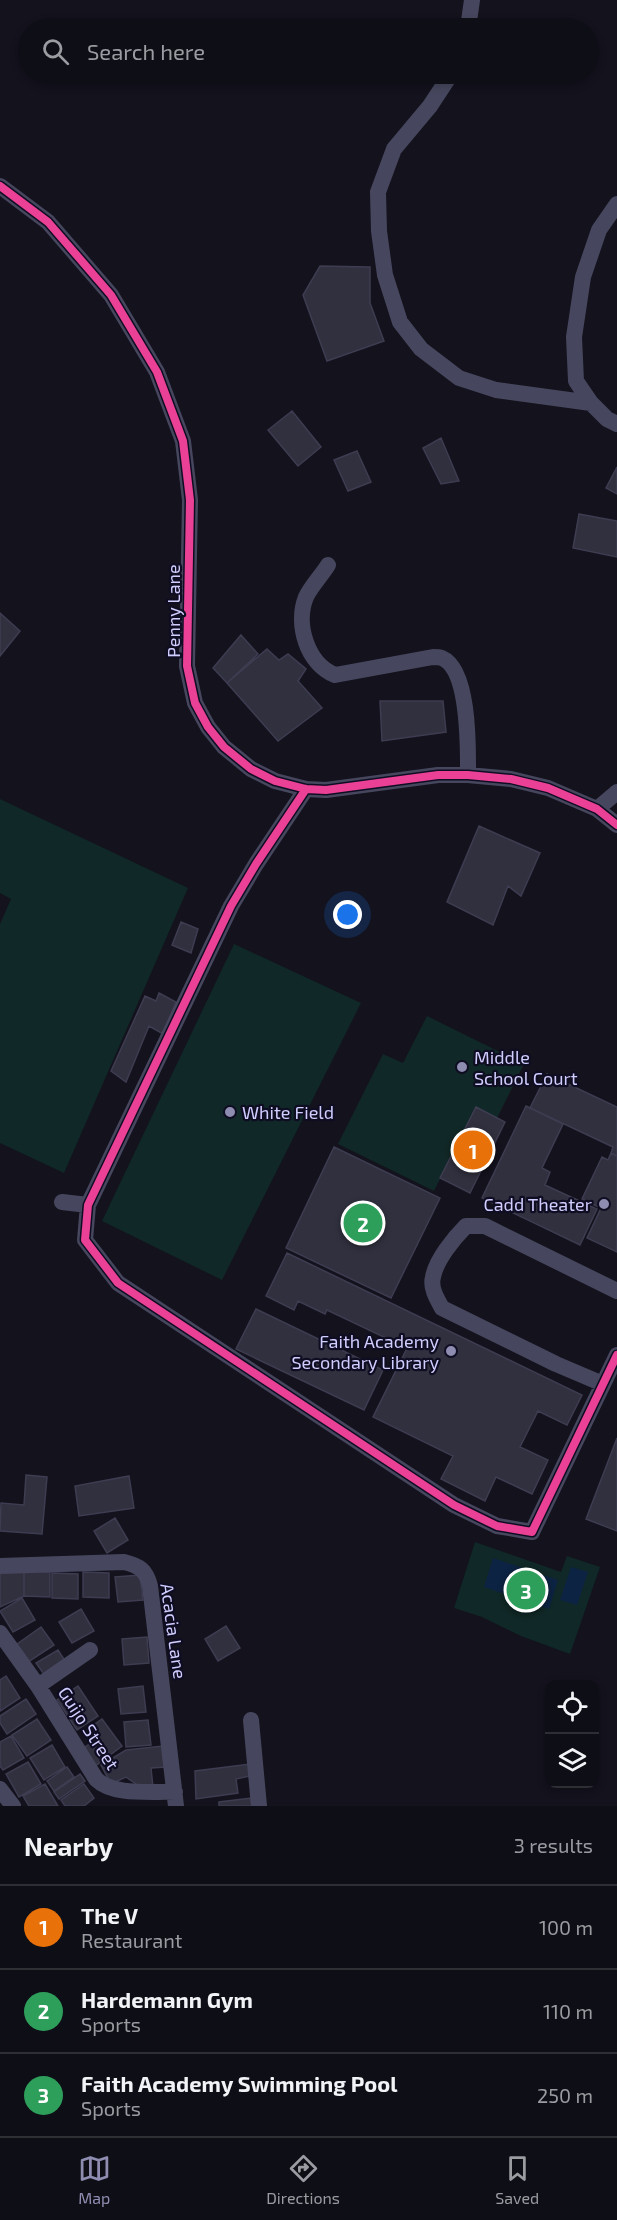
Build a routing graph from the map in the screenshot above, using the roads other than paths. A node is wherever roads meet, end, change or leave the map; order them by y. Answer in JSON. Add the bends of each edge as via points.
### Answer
{"nodes":[{"id":1,"x":472,"y":0,"type":"edge"},
{"id":2,"x":469,"y":18,"type":"edge"},
{"id":3,"x":444,"y":84,"type":"edge"},
{"id":4,"x":0,"y":186,"type":"edge"},
{"id":5,"x":617,"y":204,"type":"edge"},
{"id":6,"x":591,"y":403,"type":"junction"},
{"id":7,"x":617,"y":424,"type":"edge"},
{"id":8,"x":328,"y":565,"type":"dead end"},
{"id":9,"x":468,"y":775,"type":"junction"},
{"id":10,"x":306,"y":789,"type":"junction"},
{"id":11,"x":617,"y":792,"type":"edge"},
{"id":12,"x":597,"y":809,"type":"junction"},
{"id":13,"x":617,"y":825,"type":"edge"},
{"id":14,"x":62,"y":1202,"type":"dead end"},
{"id":15,"x":88,"y":1205,"type":"junction"},
{"id":16,"x":617,"y":1291,"type":"edge"},
{"id":17,"x":617,"y":1355,"type":"edge"},
{"id":18,"x":603,"y":1384,"type":"junction"},
{"id":19,"x":0,"y":1566,"type":"edge"},
{"id":20,"x":0,"y":1633,"type":"edge"},
{"id":21,"x":90,"y":1650,"type":"dead end"},
{"id":22,"x":38,"y":1686,"type":"junction"},
{"id":23,"x":251,"y":1720,"type":"dead end"},
{"id":24,"x":0,"y":1789,"type":"edge"},
{"id":25,"x":176,"y":1799,"type":"edge"},
{"id":26,"x":13,"y":1806,"type":"edge"},
{"id":27,"x":259,"y":1806,"type":"edge"}],
"edges":[{"from":1,"to":2,"type":"street"},
{"from":3,"to":6,"type":"street","via":[[394,149],[378,192],[384,275],[400,322],[421,350],[459,378],[496,390]]},
{"from":4,"to":10,"type":"street","name":"Penny Lane","via":[[48,222],[111,295],[157,372],[183,441],[190,500],[187,666],[195,703],[224,747],[251,769],[275,781]]},
{"from":5,"to":6,"type":"street","via":[[599,230],[583,278],[574,337],[576,381]]},
{"from":6,"to":7,"type":"street"},
{"from":8,"to":9,"type":"street","via":[[306,597],[301,625],[313,658],[335,675],[443,658],[452,666],[464,699]]},
{"from":9,"to":10,"type":"street","name":"Penny Lane"},
{"from":9,"to":12,"type":"street","name":"Penny Lane","via":[[548,788]]},
{"from":10,"to":15,"type":"street","via":[[231,906]]},
{"from":11,"to":12,"type":"street"},
{"from":12,"to":13,"type":"street","name":"Penny Lane"},
{"from":14,"to":15,"type":"street"},
{"from":15,"to":18,"type":"street","via":[[85,1240],[118,1283],[454,1505],[497,1527],[532,1532]]},
{"from":16,"to":18,"type":"street","via":[[485,1226],[466,1226],[449,1244],[432,1278],[434,1294],[442,1308]]},
{"from":17,"to":18,"type":"street"},
{"from":19,"to":25,"type":"street","name":"Acacia Lane","via":[[124,1563],[146,1572]]},
{"from":20,"to":22,"type":"street","name":"Guijo Street"},
{"from":21,"to":22,"type":"street"},
{"from":22,"to":25,"type":"street","name":"Guijo Street","via":[[104,1786]]},
{"from":23,"to":27,"type":"street"},
{"from":24,"to":26,"type":"street"}]}
